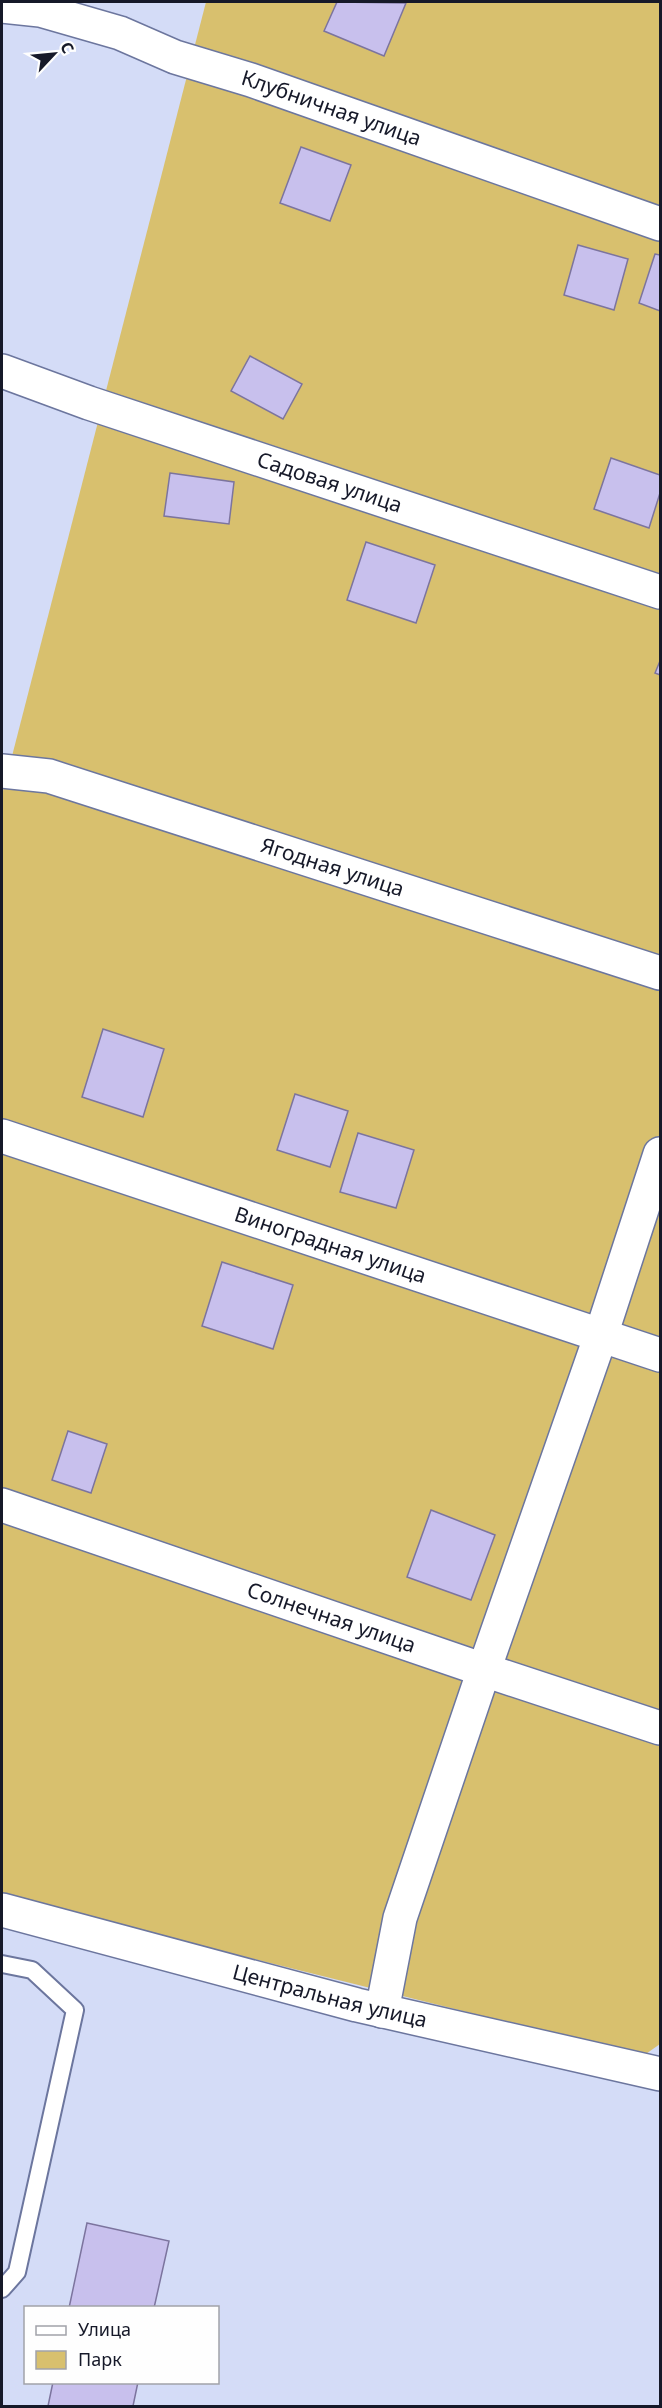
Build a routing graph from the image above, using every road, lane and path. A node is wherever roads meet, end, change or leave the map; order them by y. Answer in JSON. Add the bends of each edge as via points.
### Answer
{"nodes":[{"id":1,"x":2,"y":6,"type":"edge"},
{"id":2,"x":660,"y":224,"type":"edge"},
{"id":3,"x":2,"y":371,"type":"edge"},
{"id":4,"x":660,"y":592,"type":"edge"},
{"id":5,"x":2,"y":771,"type":"edge"},
{"id":6,"x":660,"y":973,"type":"edge"},
{"id":7,"x":2,"y":1136,"type":"edge"},
{"id":8,"x":660,"y":1154,"type":"edge"},
{"id":9,"x":601,"y":1335,"type":"junction"},
{"id":10,"x":660,"y":1355,"type":"edge"},
{"id":11,"x":2,"y":1505,"type":"edge"},
{"id":12,"x":484,"y":1670,"type":"junction"},
{"id":13,"x":660,"y":1728,"type":"edge"},
{"id":14,"x":2,"y":1910,"type":"edge"},
{"id":15,"x":2,"y":1964,"type":"edge"},
{"id":16,"x":382,"y":2011,"type":"junction"},
{"id":17,"x":654,"y":2066,"type":"edge"},
{"id":18,"x":2,"y":2289,"type":"edge"}],
"edges":[{"from":1,"to":2,"type":"street","name":"Клубничная улица","via":[[40,10],[120,33],[175,57]]},
{"from":3,"to":4,"type":"street","name":"Садовая улица"},
{"from":5,"to":6,"type":"street","name":"Ягодная улица","via":[[49,776]]},
{"from":7,"to":9,"type":"street","name":"Виноградная улица"},
{"from":8,"to":9,"type":"street"},
{"from":9,"to":10,"type":"street","name":"Виноградная улица"},
{"from":9,"to":12,"type":"street"},
{"from":11,"to":12,"type":"street","name":"Солнечная улица"},
{"from":12,"to":13,"type":"street","name":"Солнечная улица"},
{"from":12,"to":16,"type":"street","via":[[400,1918]]},
{"from":14,"to":16,"type":"street","name":"Центральная улица"},
{"from":15,"to":18,"type":"lane","via":[[32,1971],[75,2010],[17,2272]]},
{"from":16,"to":17,"type":"street","name":"Центральная улица"}]}
